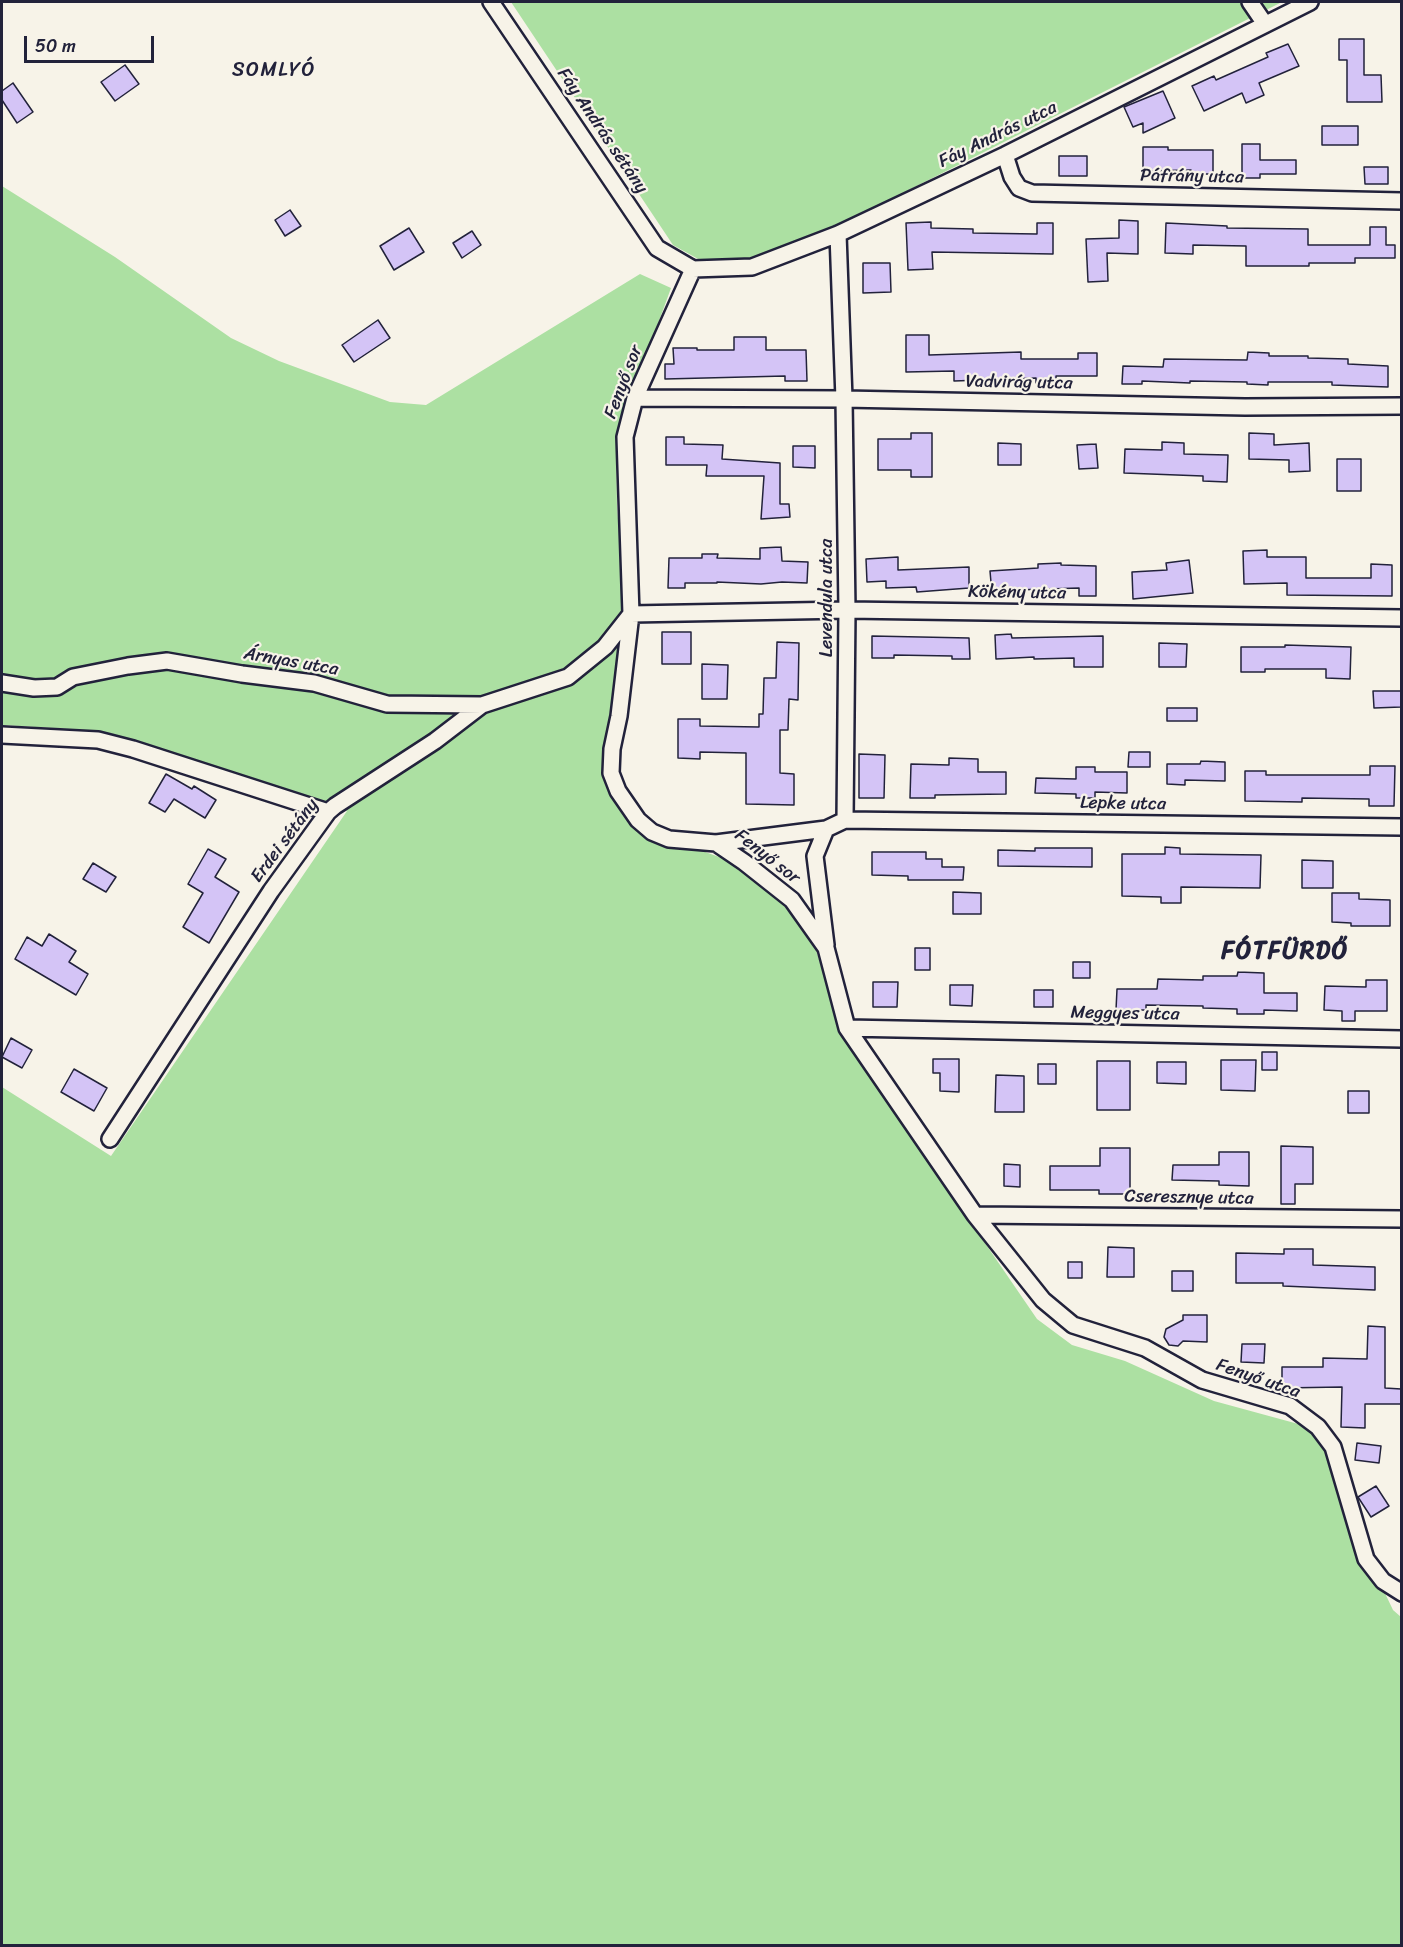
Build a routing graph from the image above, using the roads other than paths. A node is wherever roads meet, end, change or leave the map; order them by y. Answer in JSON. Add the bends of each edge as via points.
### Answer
{"nodes":[{"id":1,"x":491,"y":2,"type":"edge"},
{"id":2,"x":1250,"y":2,"type":"edge"},
{"id":3,"x":1310,"y":2,"type":"edge"},
{"id":4,"x":1265,"y":24,"type":"junction"},
{"id":5,"x":1005,"y":155,"type":"junction"},
{"id":6,"x":1401,"y":201,"type":"edge"},
{"id":7,"x":838,"y":234,"type":"junction"},
{"id":8,"x":693,"y":269,"type":"junction"},
{"id":9,"x":635,"y":398,"type":"junction"},
{"id":10,"x":844,"y":399,"type":"junction"},
{"id":11,"x":1401,"y":406,"type":"edge"},
{"id":12,"x":848,"y":610,"type":"junction"},
{"id":13,"x":631,"y":614,"type":"junction"},
{"id":14,"x":1401,"y":618,"type":"edge"},
{"id":15,"x":2,"y":683,"type":"edge"},
{"id":16,"x":482,"y":705,"type":"junction"},
{"id":17,"x":2,"y":735,"type":"edge"},
{"id":18,"x":328,"y":812,"type":"junction"},
{"id":19,"x":845,"y":820,"type":"junction"},
{"id":20,"x":1401,"y":827,"type":"edge"},
{"id":21,"x":826,"y":829,"type":"junction"},
{"id":22,"x":716,"y":843,"type":"junction"},
{"id":23,"x":826,"y":948,"type":"junction"},
{"id":24,"x":847,"y":1028,"type":"junction"},
{"id":25,"x":1401,"y":1039,"type":"edge"},
{"id":26,"x":110,"y":1139,"type":"dead end"},
{"id":27,"x":975,"y":1215,"type":"junction"},
{"id":28,"x":1401,"y":1219,"type":"edge"},
{"id":29,"x":1073,"y":1325,"type":"joint"},
{"id":30,"x":1401,"y":1593,"type":"edge"}],
"edges":[{"from":1,"to":8,"type":"street","name":"Fáy András sétány","via":[[657,248]]},
{"from":2,"to":4,"type":"street"},
{"from":3,"to":4,"type":"street","name":"Fáy András utca"},
{"from":4,"to":5,"type":"street","name":"Fáy András utca"},
{"from":5,"to":6,"type":"street","name":"Páfrány utca","via":[[1019,188],[1032,193]]},
{"from":5,"to":7,"type":"street","name":"Fáy András utca"},
{"from":7,"to":8,"type":"street","name":"Fáy András utca","via":[[753,267]]},
{"from":7,"to":10,"type":"street","name":"Levendula utca"},
{"from":8,"to":9,"type":"street","name":"Fenyő sor"},
{"from":9,"to":10,"type":"street","name":"Vadvirág utca"},
{"from":9,"to":13,"type":"street","name":"Fenyő sor","via":[[625,437]]},
{"from":10,"to":11,"type":"street","name":"Vadvirág utca"},
{"from":10,"to":12,"type":"street","name":"Levendula utca"},
{"from":12,"to":13,"type":"street","name":"Kökény utca"},
{"from":12,"to":14,"type":"street","name":"Kökény utca"},
{"from":12,"to":19,"type":"street","name":"Levendula utca"},
{"from":13,"to":16,"type":"street","name":"Erdei sétány","via":[[605,647],[568,677]]},
{"from":13,"to":22,"type":"street","name":"Fenyő sor","via":[[612,749],[611,773],[618,792],[652,832],[669,839]]},
{"from":15,"to":16,"type":"street","name":"Árnyas utca","via":[[57,687],[73,677],[167,661],[314,683],[387,704]]},
{"from":16,"to":18,"type":"street","name":"Erdei sétány"},
{"from":17,"to":18,"type":"street","via":[[98,740]]},
{"from":18,"to":26,"type":"street","name":"Erdei sétány","via":[[271,891]]},
{"from":19,"to":20,"type":"street","name":"Lepke utca"},
{"from":19,"to":21,"type":"street"},
{"from":21,"to":22,"type":"street"},
{"from":21,"to":23,"type":"street","via":[[815,856]]},
{"from":22,"to":23,"type":"street","name":"Fenyő sor","via":[[792,900]]},
{"from":23,"to":24,"type":"street","name":"Fenyő sor"},
{"from":24,"to":25,"type":"street","name":"Meggyes utca"},
{"from":24,"to":27,"type":"street","name":"Fenyő sor"},
{"from":27,"to":28,"type":"street","name":"Cseresznye utca"},
{"from":27,"to":29,"type":"street","name":"Fenyő sor","via":[[1043,1300]]},
{"from":29,"to":30,"type":"street","name":"Fenyő utca","via":[[1145,1348],[1202,1380],[1290,1406],[1318,1426],[1333,1448],[1366,1559],[1383,1581]]}]}
